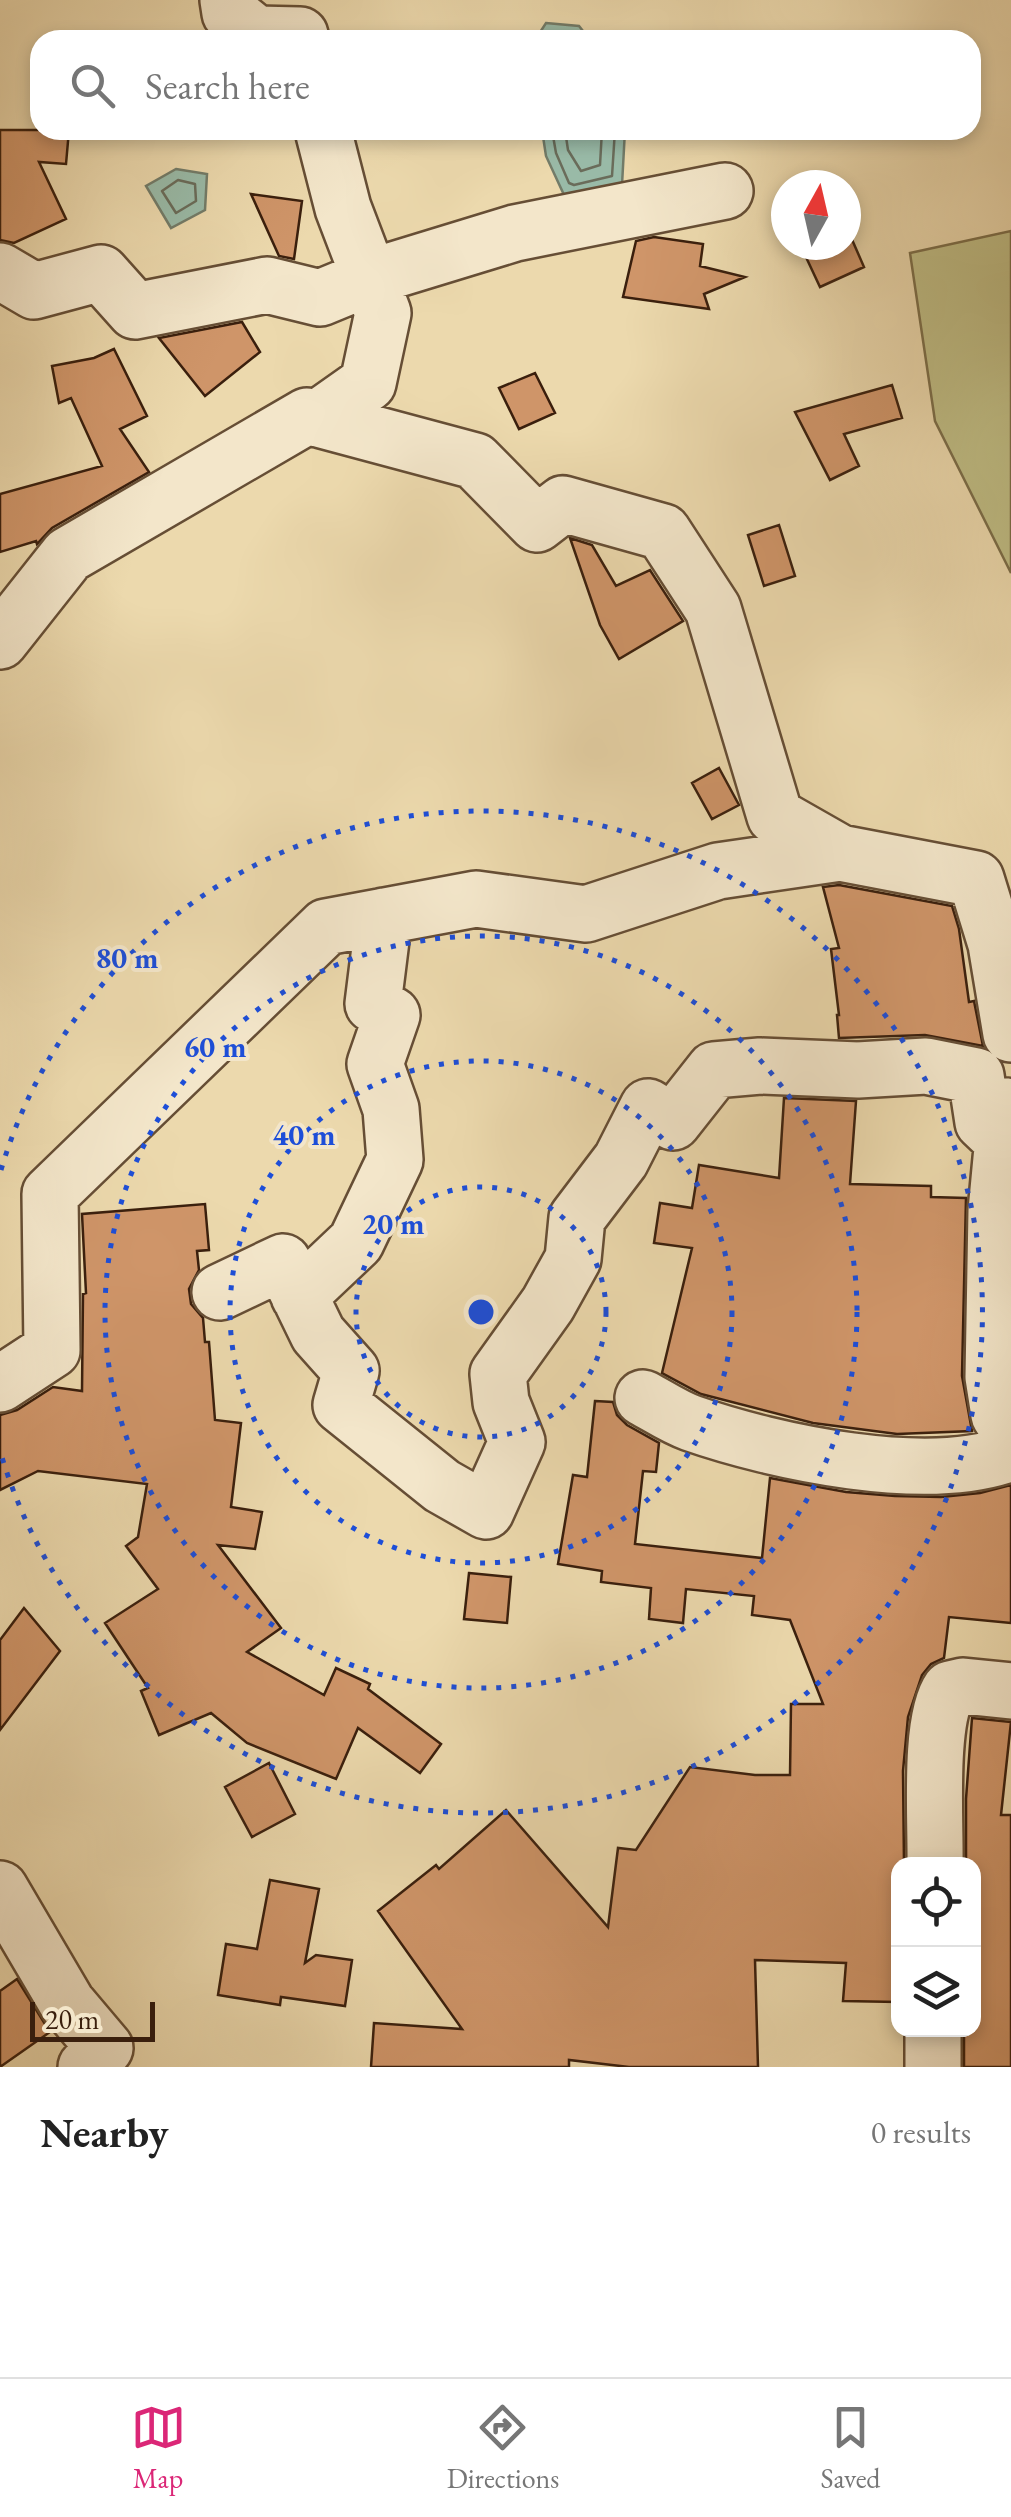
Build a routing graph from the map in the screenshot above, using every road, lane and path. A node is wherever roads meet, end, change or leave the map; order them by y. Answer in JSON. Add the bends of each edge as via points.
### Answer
{"nodes":[{"id":1,"x":228,"y":0,"type":"edge"},
{"id":2,"x":251,"y":30,"type":"edge"},
{"id":3,"x":326,"y":140,"type":"edge"},
{"id":4,"x":725,"y":191,"type":"dead end"},
{"id":5,"x":0,"y":272,"type":"edge"},
{"id":6,"x":370,"y":277,"type":"junction"},
{"id":7,"x":318,"y":419,"type":"junction"},
{"id":8,"x":0,"y":641,"type":"edge"},
{"id":9,"x":840,"y":853,"type":"junction"},
{"id":10,"x":384,"y":916,"type":"junction"},
{"id":11,"x":1011,"y":1034,"type":"edge"},
{"id":12,"x":1011,"y":1054,"type":"edge"},
{"id":13,"x":1003,"y":1141,"type":"junction"},
{"id":14,"x":220,"y":1292,"type":"dead end"},
{"id":15,"x":299,"y":1296,"type":"junction"},
{"id":16,"x":26,"y":1331,"type":"edge"},
{"id":17,"x":0,"y":1384,"type":"edge"},
{"id":18,"x":643,"y":1398,"type":"dead end"},
{"id":19,"x":1011,"y":1434,"type":"edge"},
{"id":20,"x":1011,"y":1453,"type":"edge"},
{"id":21,"x":1011,"y":1691,"type":"edge"},
{"id":22,"x":935,"y":1857,"type":"edge"},
{"id":23,"x":0,"y":1889,"type":"edge"},
{"id":24,"x":933,"y":2037,"type":"edge"},
{"id":25,"x":86,"y":2067,"type":"edge"},
{"id":26,"x":933,"y":2067,"type":"edge"}],
"edges":[{"from":1,"to":2,"type":"street","via":[[230,13]]},
{"from":3,"to":6,"type":"street"},
{"from":4,"to":6,"type":"street","via":[[515,233]]},
{"from":5,"to":6,"type":"street","via":[[34,291],[101,273],[134,311],[266,285],[320,298]]},
{"from":6,"to":7,"type":"street","via":[[382,312],[368,383]]},
{"from":7,"to":8,"type":"street","via":[[307,416],[68,555]]},
{"from":7,"to":9,"type":"street","via":[[475,461],[537,524],[563,504],[663,532],[713,609],[775,816]]},
{"from":9,"to":10,"type":"street","via":[[718,871],[586,914],[476,899]]},
{"from":9,"to":11,"type":"street","via":[[976,879],[996,944]]},
{"from":10,"to":15,"type":"street","via":[[373,1004],[392,1016],[375,1064],[391,1109],[395,1160],[356,1242]]},
{"from":10,"to":16,"type":"street","via":[[326,927],[50,1194]]},
{"from":12,"to":13,"type":"street"},
{"from":13,"to":15,"type":"street","via":[[983,1122],[976,1076],[926,1066],[714,1070],[673,1122],[648,1108],[577,1218],[573,1259],[548,1304],[498,1374],[517,1442],[486,1511],[442,1486],[341,1405],[351,1371],[318,1334]]},
{"from":13,"to":19,"type":"street","via":[[993,1377],[999,1415]]},
{"from":14,"to":15,"type":"street","via":[[283,1262]]},
{"from":16,"to":17,"type":"street","via":[[52,1350]]},
{"from":18,"to":20,"type":"street","via":[[688,1422],[785,1449],[882,1465],[985,1463]]},
{"from":21,"to":22,"type":"street","via":[[962,1686],[942,1701]]},
{"from":23,"to":25,"type":"street","via":[[67,2003],[106,2048]]},
{"from":24,"to":26,"type":"street"}]}
